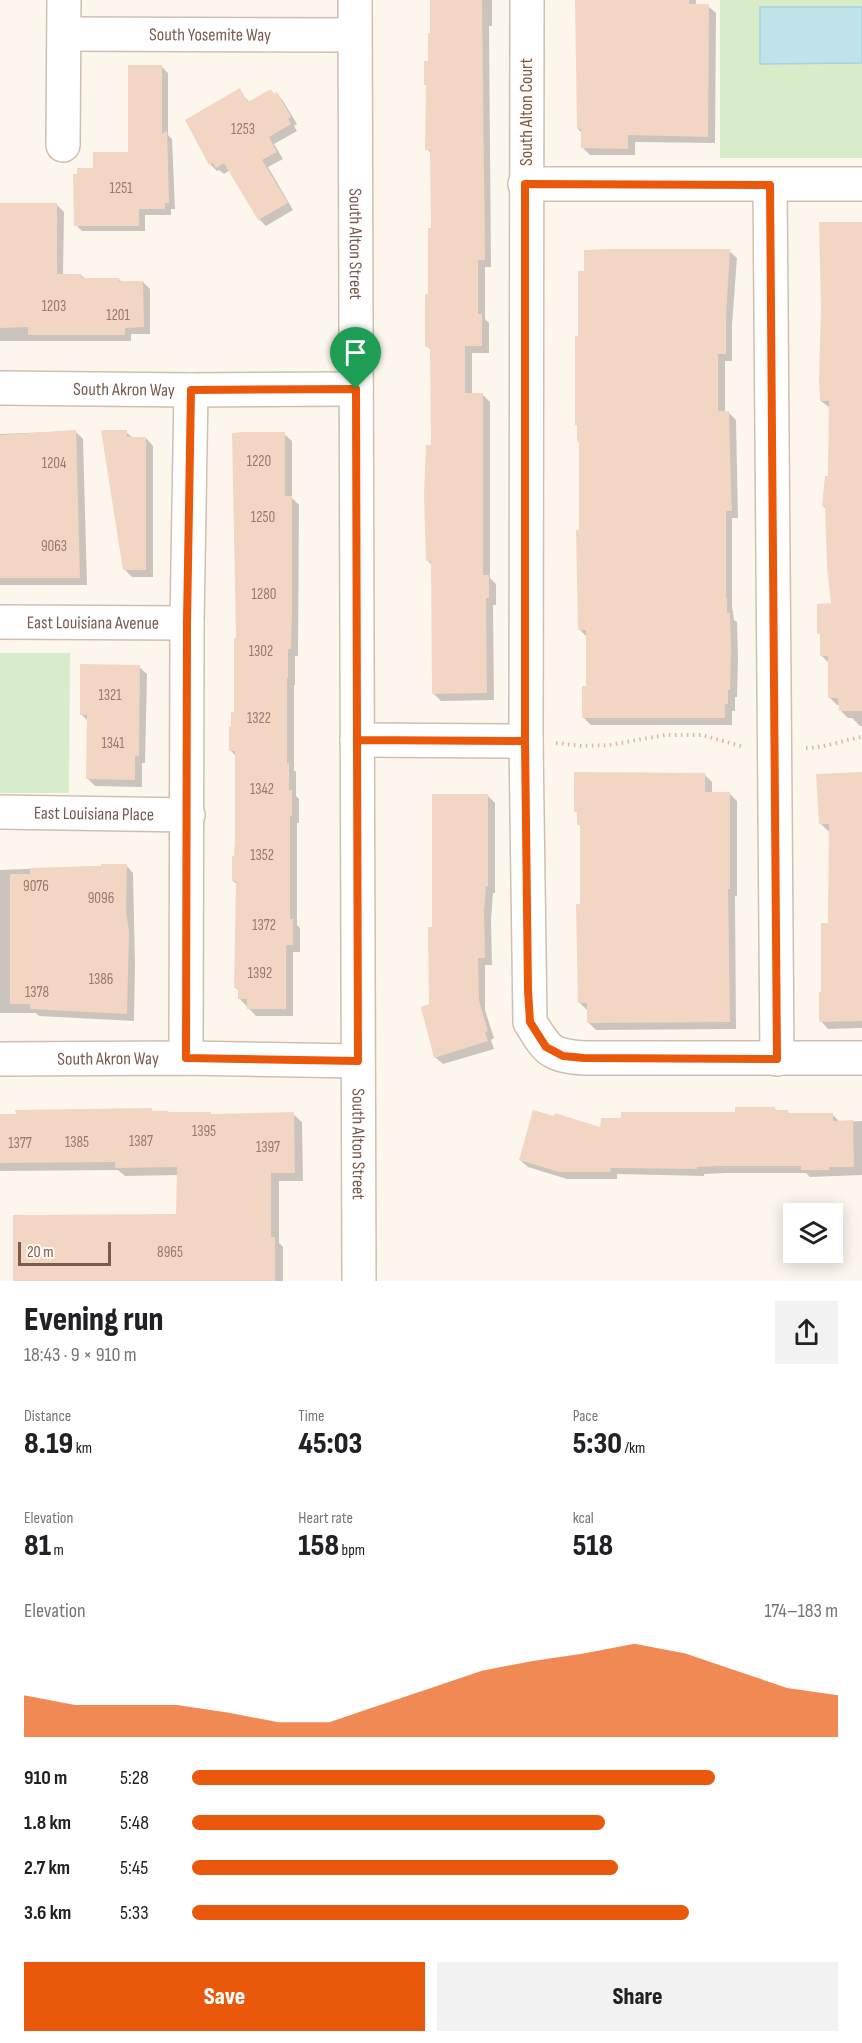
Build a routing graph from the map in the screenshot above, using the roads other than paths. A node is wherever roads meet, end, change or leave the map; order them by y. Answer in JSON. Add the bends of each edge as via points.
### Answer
{"nodes":[{"id":1,"x":64,"y":0,"type":"edge"},
{"id":2,"x":355,"y":0,"type":"edge"},
{"id":3,"x":527,"y":0,"type":"edge"},
{"id":4,"x":64,"y":34,"type":"junction"},
{"id":5,"x":354,"y":35,"type":"junction"},
{"id":6,"x":63,"y":145,"type":"dead end"},
{"id":7,"x":525,"y":184,"type":"junction"},
{"id":8,"x":862,"y":184,"type":"edge"},
{"id":9,"x":770,"y":185,"type":"junction"},
{"id":10,"x":0,"y":388,"type":"edge"},
{"id":11,"x":356,"y":389,"type":"junction"},
{"id":12,"x":191,"y":390,"type":"junction"},
{"id":13,"x":0,"y":622,"type":"edge"},
{"id":14,"x":187,"y":623,"type":"junction"},
{"id":15,"x":357,"y":740,"type":"junction"},
{"id":16,"x":525,"y":741,"type":"junction"},
{"id":17,"x":0,"y":812,"type":"edge"},
{"id":18,"x":188,"y":815,"type":"junction"},
{"id":19,"x":186,"y":1058,"type":"junction"},
{"id":20,"x":862,"y":1058,"type":"edge"},
{"id":21,"x":0,"y":1059,"type":"edge"},
{"id":22,"x":777,"y":1059,"type":"junction"},
{"id":23,"x":358,"y":1061,"type":"junction"},
{"id":24,"x":359,"y":1281,"type":"edge"}],
"edges":[{"from":1,"to":4,"type":"street"},
{"from":2,"to":5,"type":"street","name":"South Alton Street"},
{"from":3,"to":7,"type":"street","name":"South Alton Court"},
{"from":4,"to":5,"type":"street","name":"South Yosemite Way"},
{"from":4,"to":6,"type":"street"},
{"from":5,"to":11,"type":"street","name":"South Alton Street"},
{"from":7,"to":9,"type":"street"},
{"from":7,"to":16,"type":"street","name":"South Alton Court"},
{"from":8,"to":9,"type":"street"},
{"from":9,"to":22,"type":"street"},
{"from":10,"to":12,"type":"street","name":"South Akron Way"},
{"from":11,"to":12,"type":"street","name":"South Akron Way"},
{"from":11,"to":15,"type":"street","name":"South Alton Street"},
{"from":12,"to":14,"type":"street"},
{"from":13,"to":14,"type":"street","name":"East Louisiana Avenue"},
{"from":14,"to":18,"type":"street"},
{"from":15,"to":16,"type":"street"},
{"from":15,"to":23,"type":"street","name":"South Alton Street"},
{"from":16,"to":22,"type":"street","name":"South Alton Court","via":[[529,1012],[530,1022],[546,1047],[563,1056],[584,1058]]},
{"from":17,"to":18,"type":"street","name":"East Louisiana Place"},
{"from":18,"to":19,"type":"street"},
{"from":19,"to":21,"type":"street","name":"South Akron Way"},
{"from":19,"to":23,"type":"street","name":"South Akron Way"},
{"from":20,"to":22,"type":"street"},
{"from":23,"to":24,"type":"street","name":"South Alton Street"}]}
